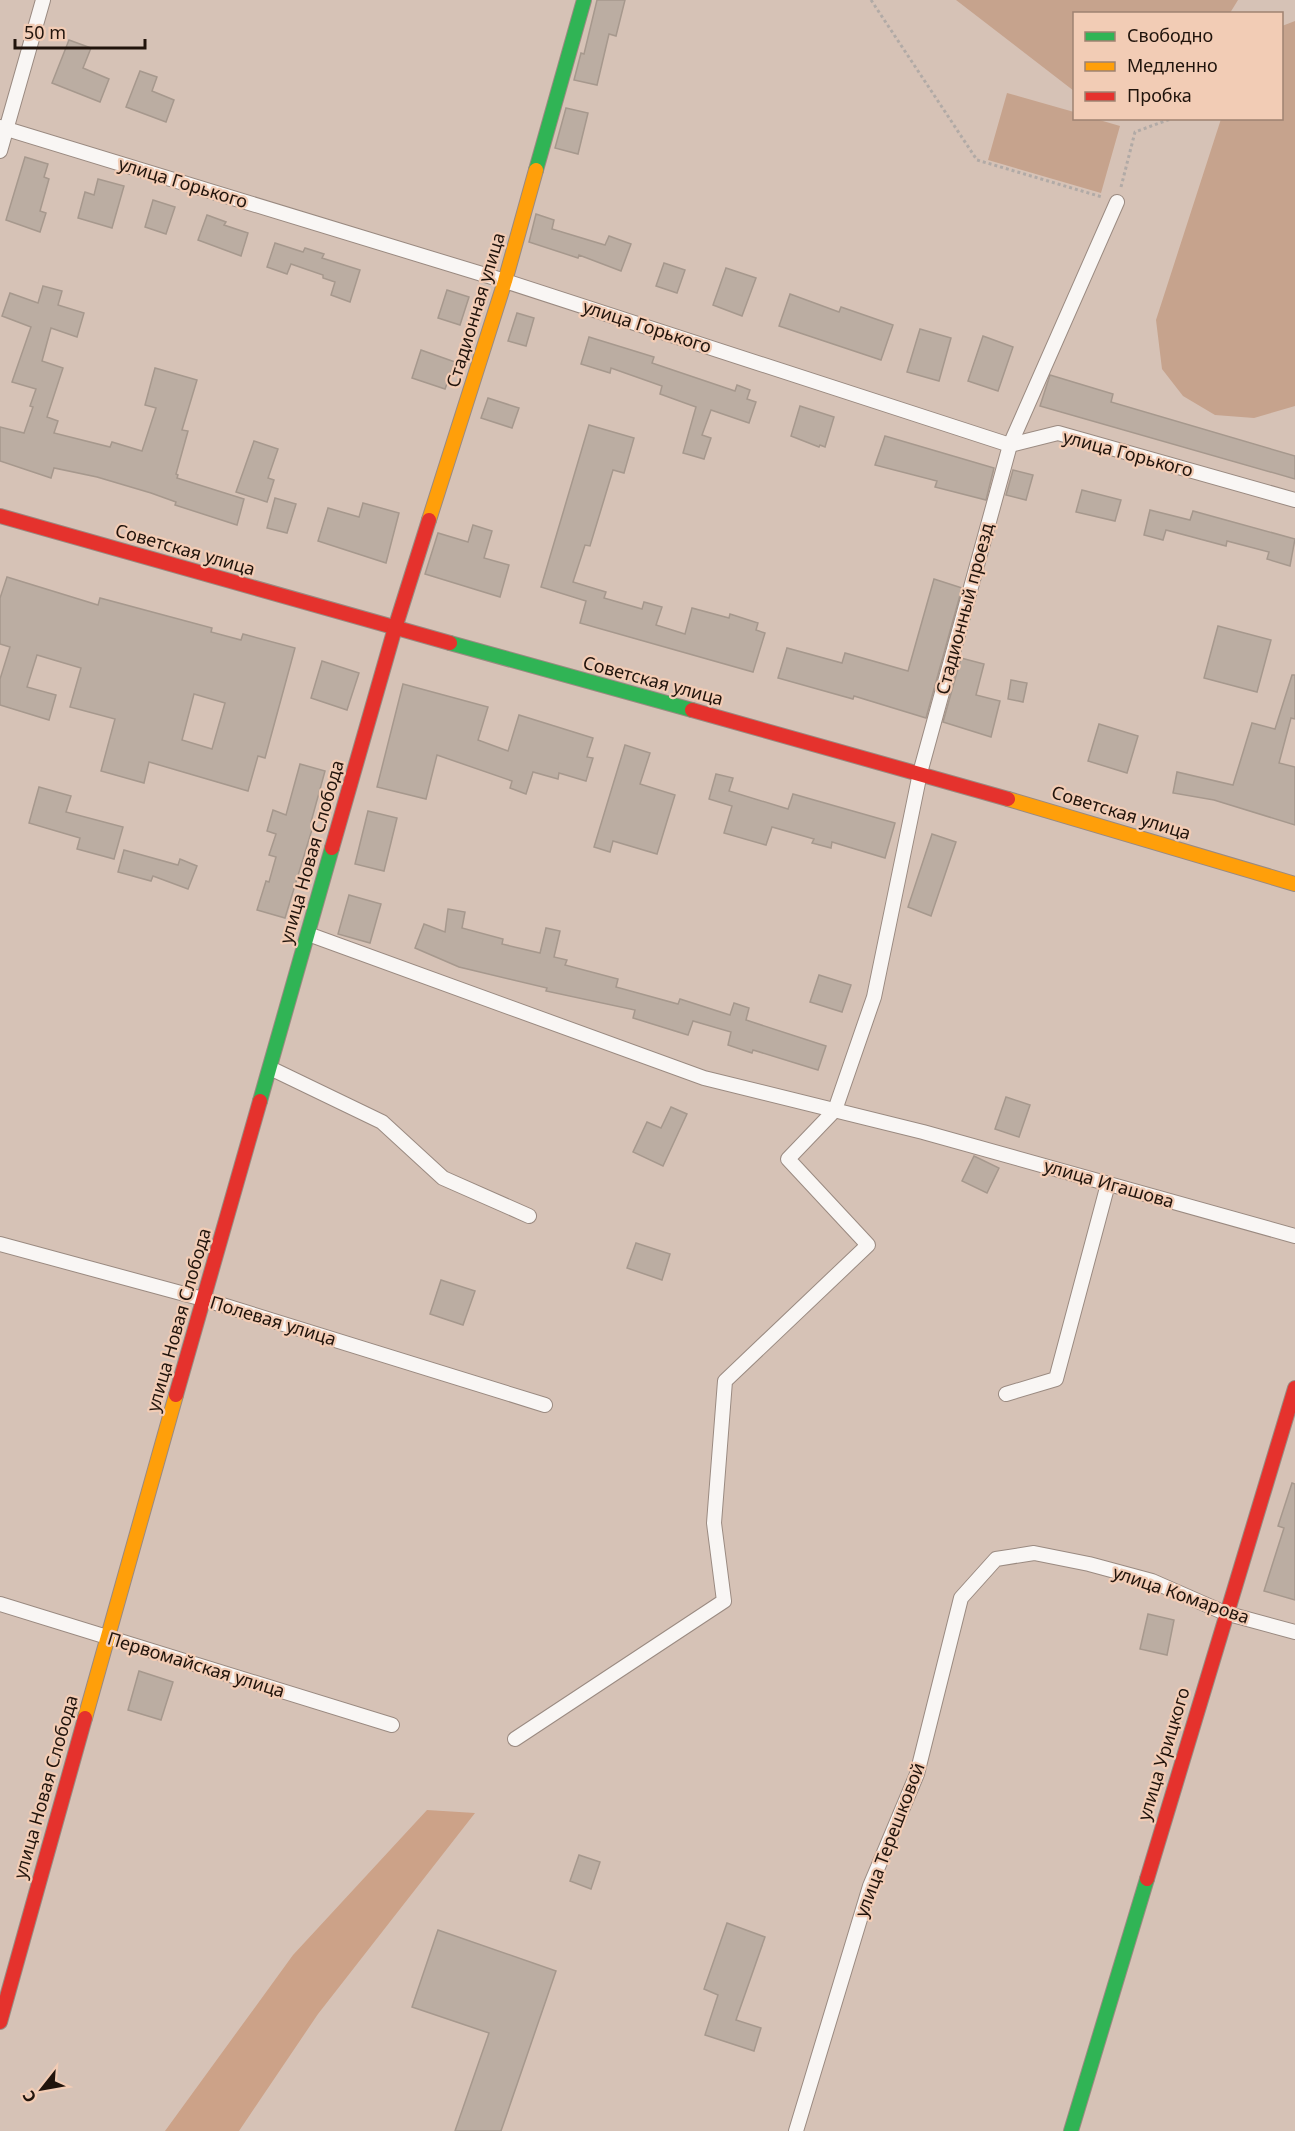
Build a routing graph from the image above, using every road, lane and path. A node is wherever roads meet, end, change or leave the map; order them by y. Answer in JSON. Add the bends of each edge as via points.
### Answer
{"nodes":[{"id":1,"x":44,"y":0,"type":"edge"},
{"id":2,"x":584,"y":0,"type":"edge"},
{"id":3,"x":871,"y":0,"type":"edge"},
{"id":4,"x":1168,"y":120,"type":"edge"},
{"id":5,"x":3,"y":128,"type":"edge"},
{"id":6,"x":0,"y":152,"type":"edge"},
{"id":7,"x":1117,"y":202,"type":"junction"},
{"id":8,"x":505,"y":281,"type":"junction"},
{"id":9,"x":1010,"y":444,"type":"junction"},
{"id":10,"x":1295,"y":500,"type":"edge"},
{"id":11,"x":0,"y":516,"type":"edge"},
{"id":12,"x":395,"y":628,"type":"junction"},
{"id":13,"x":920,"y":773,"type":"junction"},
{"id":14,"x":1295,"y":884,"type":"edge"},
{"id":15,"x":308,"y":934,"type":"junction"},
{"id":16,"x":270,"y":1068,"type":"junction"},
{"id":17,"x":835,"y":1110,"type":"junction"},
{"id":18,"x":1108,"y":1184,"type":"junction"},
{"id":19,"x":529,"y":1216,"type":"dead end"},
{"id":20,"x":1295,"y":1236,"type":"edge"},
{"id":21,"x":0,"y":1244,"type":"edge"},
{"id":22,"x":203,"y":1299,"type":"junction"},
{"id":23,"x":1295,"y":1388,"type":"edge"},
{"id":24,"x":1006,"y":1394,"type":"dead end"},
{"id":25,"x":545,"y":1405,"type":"dead end"},
{"id":26,"x":996,"y":1559,"type":"joint"},
{"id":27,"x":0,"y":1605,"type":"edge"},
{"id":28,"x":1225,"y":1612,"type":"junction"},
{"id":29,"x":1295,"y":1632,"type":"edge"},
{"id":30,"x":107,"y":1637,"type":"junction"},
{"id":31,"x":392,"y":1725,"type":"dead end"},
{"id":32,"x":515,"y":1739,"type":"dead end"},
{"id":33,"x":0,"y":2022,"type":"edge"},
{"id":34,"x":796,"y":2131,"type":"edge"},
{"id":35,"x":1071,"y":2131,"type":"edge"}],
"edges":[{"from":1,"to":5,"type":"street"},
{"from":2,"to":8,"type":"main road","name":"Стадионная улица"},
{"from":3,"to":7,"type":"path","via":[[977,160]]},
{"from":4,"to":7,"type":"path","via":[[1135,132]]},
{"from":5,"to":6,"type":"street"},
{"from":5,"to":8,"type":"street","name":"улица Горького"},
{"from":7,"to":9,"type":"street","name":"Стадионный проезд"},
{"from":8,"to":9,"type":"street","name":"улица Горького"},
{"from":8,"to":12,"type":"main road","name":"Стадионная улица"},
{"from":9,"to":10,"type":"street","name":"улица Горького","via":[[1058,433]]},
{"from":9,"to":13,"type":"street","name":"Стадионный проезд"},
{"from":11,"to":12,"type":"main road","name":"Советская улица"},
{"from":12,"to":13,"type":"main road","name":"Советская улица"},
{"from":12,"to":15,"type":"main road","name":"улица Новая Слобода"},
{"from":13,"to":14,"type":"main road","name":"Советская улица"},
{"from":13,"to":17,"type":"street","name":"Стадионный проезд","via":[[874,997]]},
{"from":15,"to":16,"type":"main road","name":"улица Новая Слобода"},
{"from":15,"to":17,"type":"street","name":"улица Игашова","via":[[704,1078]]},
{"from":16,"to":19,"type":"street","via":[[382,1122],[443,1178]]},
{"from":16,"to":22,"type":"main road","name":"улица Новая Слобода"},
{"from":17,"to":18,"type":"street","name":"улица Игашова"},
{"from":17,"to":32,"type":"street","via":[[788,1159],[868,1245],[725,1381],[714,1523],[724,1601]]},
{"from":18,"to":20,"type":"street","name":"улица Игашова"},
{"from":18,"to":24,"type":"street","via":[[1056,1379]]},
{"from":21,"to":22,"type":"street","name":"Полевая улица"},
{"from":22,"to":25,"type":"street","name":"Полевая улица"},
{"from":22,"to":30,"type":"main road","name":"улица Новая Слобода"},
{"from":23,"to":28,"type":"main road","name":"улица Урицкого"},
{"from":26,"to":28,"type":"street","name":"улица Комарова","via":[[1034,1553],[1089,1564],[1152,1581]]},
{"from":26,"to":34,"type":"street","name":"улица Терешковой","via":[[961,1598],[917,1774],[870,1886]]},
{"from":27,"to":30,"type":"street","name":"Первомайская улица"},
{"from":28,"to":29,"type":"street","name":"улица Комарова"},
{"from":28,"to":35,"type":"main road","name":"улица Урицкого"},
{"from":30,"to":31,"type":"street","name":"Первомайская улица"},
{"from":30,"to":33,"type":"main road","name":"улица Новая Слобода"}]}
